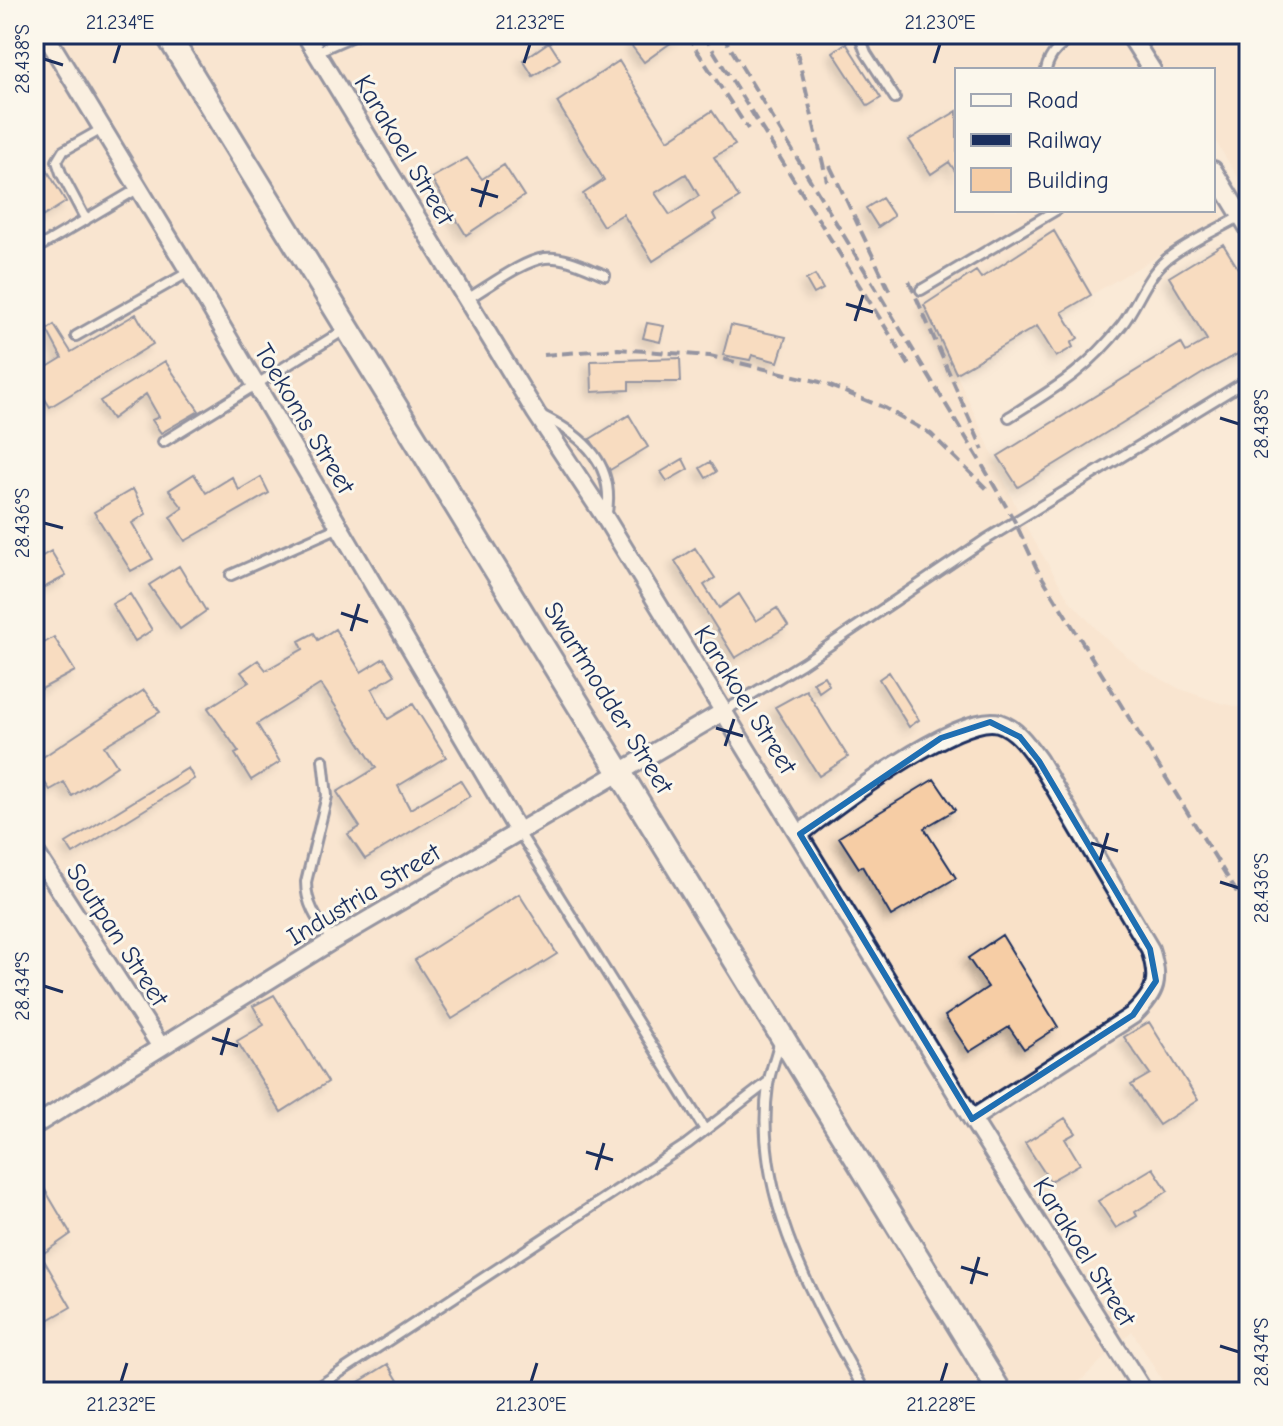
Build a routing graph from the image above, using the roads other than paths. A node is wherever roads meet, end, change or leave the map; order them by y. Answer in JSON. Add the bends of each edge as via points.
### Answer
{"nodes":[{"id":1,"x":45,"y":34,"type":"edge"},
{"id":2,"x":167,"y":34,"type":"edge"},
{"id":3,"x":305,"y":34,"type":"edge"},
{"id":4,"x":357,"y":34,"type":"edge"},
{"id":5,"x":859,"y":34,"type":"edge"},
{"id":6,"x":1078,"y":34,"type":"edge"},
{"id":7,"x":1129,"y":34,"type":"edge"},
{"id":8,"x":316,"y":52,"type":"junction"},
{"id":9,"x":1046,"y":68,"type":"edge"},
{"id":10,"x":1151,"y":68,"type":"edge"},
{"id":11,"x":895,"y":98,"type":"dead end"},
{"id":12,"x":102,"y":129,"type":"junction"},
{"id":13,"x":1215,"y":173,"type":"edge"},
{"id":14,"x":139,"y":187,"type":"junction"},
{"id":15,"x":1053,"y":212,"type":"edge"},
{"id":16,"x":86,"y":220,"type":"junction"},
{"id":17,"x":1245,"y":223,"type":"edge"},
{"id":18,"x":34,"y":250,"type":"edge"},
{"id":19,"x":189,"y":271,"type":"junction"},
{"id":20,"x":605,"y":275,"type":"dead end"},
{"id":21,"x":921,"y":290,"type":"dead end"},
{"id":22,"x":467,"y":299,"type":"junction"},
{"id":23,"x":347,"y":329,"type":"junction"},
{"id":24,"x":76,"y":336,"type":"dead end"},
{"id":25,"x":1249,"y":379,"type":"edge"},
{"id":26,"x":256,"y":385,"type":"junction"},
{"id":27,"x":536,"y":413,"type":"junction"},
{"id":28,"x":1009,"y":417,"type":"dead end"},
{"id":29,"x":163,"y":442,"type":"dead end"},
{"id":30,"x":606,"y":519,"type":"junction"},
{"id":31,"x":340,"y":527,"type":"junction"},
{"id":32,"x":231,"y":575,"type":"dead end"},
{"id":33,"x":723,"y":712,"type":"junction"},
{"id":34,"x":323,"y":760,"type":"dead end"},
{"id":35,"x":621,"y":771,"type":"junction"},
{"id":36,"x":518,"y":831,"type":"junction"},
{"id":37,"x":800,"y":834,"type":"junction"},
{"id":38,"x":35,"y":852,"type":"edge"},
{"id":39,"x":332,"y":941,"type":"junction"},
{"id":40,"x":781,"y":1038,"type":"junction"},
{"id":41,"x":161,"y":1047,"type":"junction"},
{"id":42,"x":768,"y":1082,"type":"junction"},
{"id":43,"x":972,"y":1119,"type":"junction"},
{"id":44,"x":34,"y":1126,"type":"edge"},
{"id":45,"x":705,"y":1130,"type":"junction"},
{"id":46,"x":310,"y":1392,"type":"edge"},
{"id":47,"x":865,"y":1392,"type":"edge"},
{"id":48,"x":1000,"y":1392,"type":"edge"},
{"id":49,"x":1144,"y":1392,"type":"edge"}],
"edges":[{"from":1,"to":12,"type":"street","name":"Toekoms Street"},
{"from":2,"to":23,"type":"main road","name":"Swartmodder Street"},
{"from":3,"to":8,"type":"street","name":"Karakoel Street"},
{"from":4,"to":8,"type":"lane"},
{"from":5,"to":11,"type":"lane"},
{"from":6,"to":9,"type":"lane","via":[[1058,47]]},
{"from":7,"to":10,"type":"street"},
{"from":8,"to":22,"type":"street","name":"Karakoel Street"},
{"from":12,"to":14,"type":"street","name":"Toekoms Street"},
{"from":12,"to":16,"type":"lane","via":[[63,151],[57,161]]},
{"from":13,"to":17,"type":"street"},
{"from":14,"to":16,"type":"lane"},
{"from":14,"to":19,"type":"street","name":"Toekoms Street"},
{"from":15,"to":21,"type":"lane"},
{"from":16,"to":18,"type":"lane"},
{"from":17,"to":28,"type":"lane","via":[[1167,259],[1092,360]]},
{"from":19,"to":24,"type":"lane"},
{"from":19,"to":26,"type":"street","name":"Toekoms Street"},
{"from":20,"to":22,"type":"lane","via":[[544,258]]},
{"from":22,"to":27,"type":"street","name":"Karakoel Street"},
{"from":23,"to":26,"type":"lane"},
{"from":23,"to":35,"type":"main road","name":"Swartmodder Street"},
{"from":25,"to":33,"type":"lane","via":[[985,540]]},
{"from":26,"to":29,"type":"lane"},
{"from":26,"to":31,"type":"street","name":"Toekoms Street"},
{"from":27,"to":30,"type":"street","name":"Karakoel Street"},
{"from":27,"to":30,"type":"lane","via":[[573,432],[594,455],[609,486]]},
{"from":30,"to":33,"type":"street","name":"Karakoel Street"},
{"from":31,"to":32,"type":"lane"},
{"from":31,"to":36,"type":"street","name":"Toekoms Street"},
{"from":33,"to":35,"type":"street","name":"Industria Street"},
{"from":33,"to":37,"type":"street","name":"Karakoel Street"},
{"from":34,"to":39,"type":"lane","via":[[327,796],[306,894]]},
{"from":35,"to":36,"type":"street","name":"Industria Street"},
{"from":35,"to":40,"type":"main road","name":"Swartmodder Street"},
{"from":36,"to":39,"type":"street","name":"Industria Street"},
{"from":36,"to":45,"type":"lane"},
{"from":37,"to":43,"type":"street","name":"Karakoel Street"},
{"from":37,"to":43,"type":"street","via":[[941,738],[977,723],[1009,728],[1039,761],[1150,949],[1156,981],[1133,1015]]},
{"from":38,"to":41,"type":"street","name":"Soutpan Street"},
{"from":39,"to":41,"type":"street","name":"Industria Street"},
{"from":40,"to":42,"type":"lane"},
{"from":40,"to":48,"type":"main road","name":"Swartmodder Street"},
{"from":41,"to":44,"type":"street","name":"Industria Street"},
{"from":42,"to":45,"type":"lane"},
{"from":42,"to":47,"type":"lane","via":[[769,1156],[784,1222],[821,1314]]},
{"from":43,"to":49,"type":"street","name":"Karakoel Street"},
{"from":45,"to":46,"type":"lane"}]}
